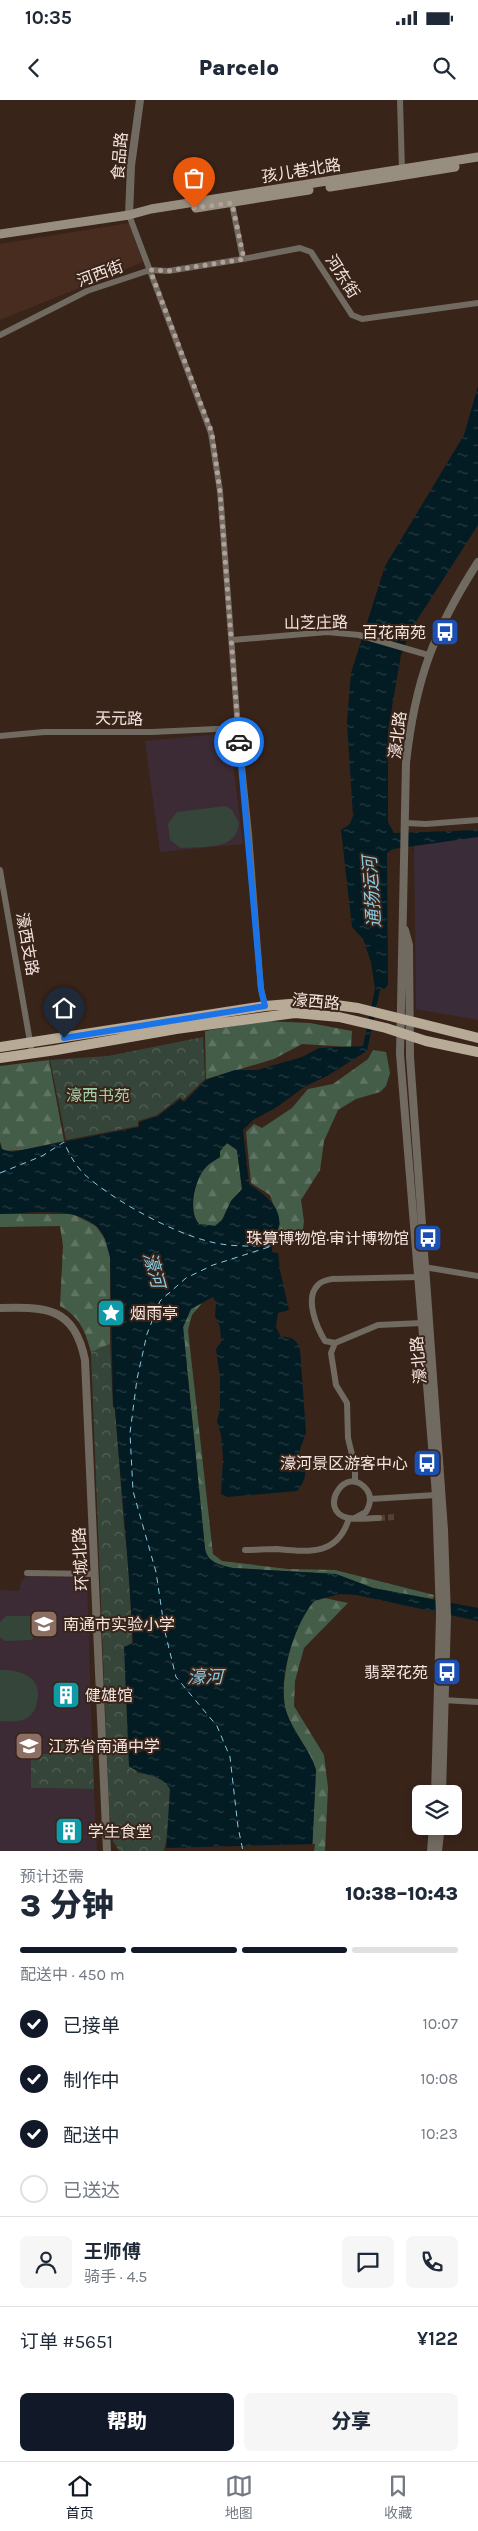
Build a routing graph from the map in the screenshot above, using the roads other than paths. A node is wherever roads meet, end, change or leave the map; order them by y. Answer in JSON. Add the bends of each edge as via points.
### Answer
{"nodes":[{"id":1,"x":140,"y":100,"type":"edge"},
{"id":2,"x":400,"y":100,"type":"edge"},
{"id":3,"x":478,"y":157,"type":"edge"},
{"id":4,"x":478,"y":163,"type":"edge"},
{"id":5,"x":402,"y":171,"type":"junction"},
{"id":6,"x":231,"y":200,"type":"junction"},
{"id":7,"x":129,"y":215,"type":"junction"},
{"id":8,"x":0,"y":234,"type":"edge"},
{"id":9,"x":244,"y":259,"type":"junction"},
{"id":10,"x":150,"y":270,"type":"junction"},
{"id":11,"x":478,"y":303,"type":"edge"},
{"id":12,"x":0,"y":335,"type":"edge"},
{"id":13,"x":478,"y":562,"type":"edge"},
{"id":14,"x":232,"y":640,"type":"junction"},
{"id":15,"x":428,"y":655,"type":"junction"},
{"id":16,"x":238,"y":728,"type":"junction"},
{"id":17,"x":0,"y":736,"type":"edge"},
{"id":18,"x":478,"y":820,"type":"edge"},
{"id":19,"x":406,"y":825,"type":"junction"},
{"id":20,"x":0,"y":870,"type":"edge"},
{"id":21,"x":265,"y":1006,"type":"junction"},
{"id":22,"x":405,"y":1020,"type":"junction"},
{"id":23,"x":405,"y":1035,"type":"junction"},
{"id":24,"x":478,"y":1038,"type":"edge"},
{"id":25,"x":0,"y":1047,"type":"edge"},
{"id":26,"x":31,"y":1048,"type":"junction"},
{"id":27,"x":478,"y":1052,"type":"edge"},
{"id":28,"x":0,"y":1058,"type":"edge"},
{"id":29,"x":421,"y":1267,"type":"junction"},
{"id":30,"x":478,"y":1276,"type":"edge"},
{"id":31,"x":419,"y":1277,"type":"junction"},
{"id":32,"x":0,"y":1308,"type":"edge"},
{"id":33,"x":422,"y":1323,"type":"junction"},
{"id":34,"x":334,"y":1343,"type":"junction"},
{"id":35,"x":355,"y":1482,"type":"junction"},
{"id":36,"x":436,"y":1495,"type":"junction"},
{"id":37,"x":370,"y":1499,"type":"junction"},
{"id":38,"x":352,"y":1518,"type":"junction"},
{"id":39,"x":379,"y":1518,"type":"tunnel mouth"},
{"id":40,"x":245,"y":1550,"type":"dead end"},
{"id":41,"x":28,"y":1573,"type":"dead end"},
{"id":42,"x":94,"y":1574,"type":"junction"},
{"id":43,"x":444,"y":1599,"type":"junction"},
{"id":44,"x":441,"y":1700,"type":"junction"},
{"id":45,"x":478,"y":1702,"type":"edge"},
{"id":46,"x":436,"y":1785,"type":"edge"},
{"id":47,"x":442,"y":1785,"type":"edge"},
{"id":48,"x":432,"y":1835,"type":"edge"},
{"id":49,"x":440,"y":1835,"type":"edge"},
{"id":50,"x":106,"y":1850,"type":"edge"},
{"id":51,"x":431,"y":1851,"type":"edge"},
{"id":52,"x":438,"y":1851,"type":"edge"}],
"edges":[{"from":1,"to":7,"type":"street","name":"食品路","via":[[131,166]]},
{"from":2,"to":5,"type":"street"},
{"from":3,"to":5,"type":"main road","name":"孩儿巷北路"},
{"from":4,"to":6,"type":"main road","name":"孩儿巷北路"},
{"from":5,"to":6,"type":"main road","name":"孩儿巷北路"},
{"from":6,"to":7,"type":"main road","name":"孩儿巷北路","via":[[151,209]]},
{"from":6,"to":9,"type":"street"},
{"from":7,"to":8,"type":"main road","name":"孩儿巷北路"},
{"from":7,"to":10,"type":"street"},
{"from":9,"to":10,"type":"street","name":"河西街","via":[[168,271]]},
{"from":9,"to":11,"type":"street","name":"河东街","via":[[300,248],[311,252],[352,315],[362,319]]},
{"from":10,"to":12,"type":"street","name":"河西街","via":[[87,291]]},
{"from":10,"to":14,"type":"street","via":[[212,433]]},
{"from":13,"to":15,"type":"street","name":"濠北路","via":[[451,606]]},
{"from":14,"to":15,"type":"street","name":"山芝庄路","via":[[326,632],[359,635]]},
{"from":14,"to":16,"type":"street"},
{"from":15,"to":19,"type":"street","name":"濠北路","via":[[411,722],[406,763]]},
{"from":16,"to":17,"type":"street","name":"天元路","via":[[44,732]]},
{"from":16,"to":21,"type":"street"},
{"from":18,"to":19,"type":"street"},
{"from":19,"to":22,"type":"street","name":"濠北路","via":[[404,926],[409,945]]},
{"from":20,"to":26,"type":"street","name":"濠西支路"},
{"from":21,"to":22,"type":"main road","name":"濠西路","via":[[314,1002],[358,1008]]},
{"from":21,"to":26,"type":"main road","name":"濠西路"},
{"from":22,"to":23,"type":"street","name":"濠北路"},
{"from":22,"to":24,"type":"main road","name":"濠西路"},
{"from":23,"to":26,"type":"main road","name":"濠西路","via":[[325,1015],[281,1013]]},
{"from":23,"to":27,"type":"main road","name":"濠西路"},
{"from":23,"to":29,"type":"street","name":"濠北路"},
{"from":25,"to":26,"type":"main road","name":"濠西路"},
{"from":26,"to":28,"type":"main road","name":"濠西路"},
{"from":29,"to":30,"type":"street"},
{"from":29,"to":31,"type":"street","name":"濠北路"},
{"from":29,"to":43,"type":"street","name":"濠北路","via":[[440,1455]]},
{"from":31,"to":33,"type":"street","name":"濠北路"},
{"from":31,"to":34,"type":"street","via":[[332,1279],[319,1283],[313,1291],[312,1305],[320,1333],[326,1341]]},
{"from":32,"to":42,"type":"street","name":"环城北路","via":[[28,1308],[63,1317],[74,1326],[85,1360]]},
{"from":33,"to":34,"type":"street","via":[[378,1325]]},
{"from":33,"to":36,"type":"street","name":"濠北路"},
{"from":34,"to":35,"type":"street","via":[[331,1353],[336,1385],[347,1403],[348,1438]]},
{"from":35,"to":37,"type":"street","via":[[366,1488]]},
{"from":35,"to":38,"type":"street","via":[[338,1488],[334,1500],[338,1512]]},
{"from":36,"to":37,"type":"street"},
{"from":36,"to":43,"type":"street","name":"濠北路"},
{"from":37,"to":38,"type":"street","via":[[366,1512]]},
{"from":38,"to":39,"type":"street"},
{"from":38,"to":40,"type":"street","via":[[338,1541],[312,1552]]},
{"from":41,"to":42,"type":"street"},
{"from":42,"to":50,"type":"street","name":"环城北路"},
{"from":43,"to":44,"type":"street","name":"濠北路"},
{"from":44,"to":45,"type":"street"},
{"from":44,"to":46,"type":"street","name":"濠北路"},
{"from":44,"to":47,"type":"street","name":"濠北路"},
{"from":48,"to":51,"type":"street"},
{"from":49,"to":52,"type":"street"}]}
